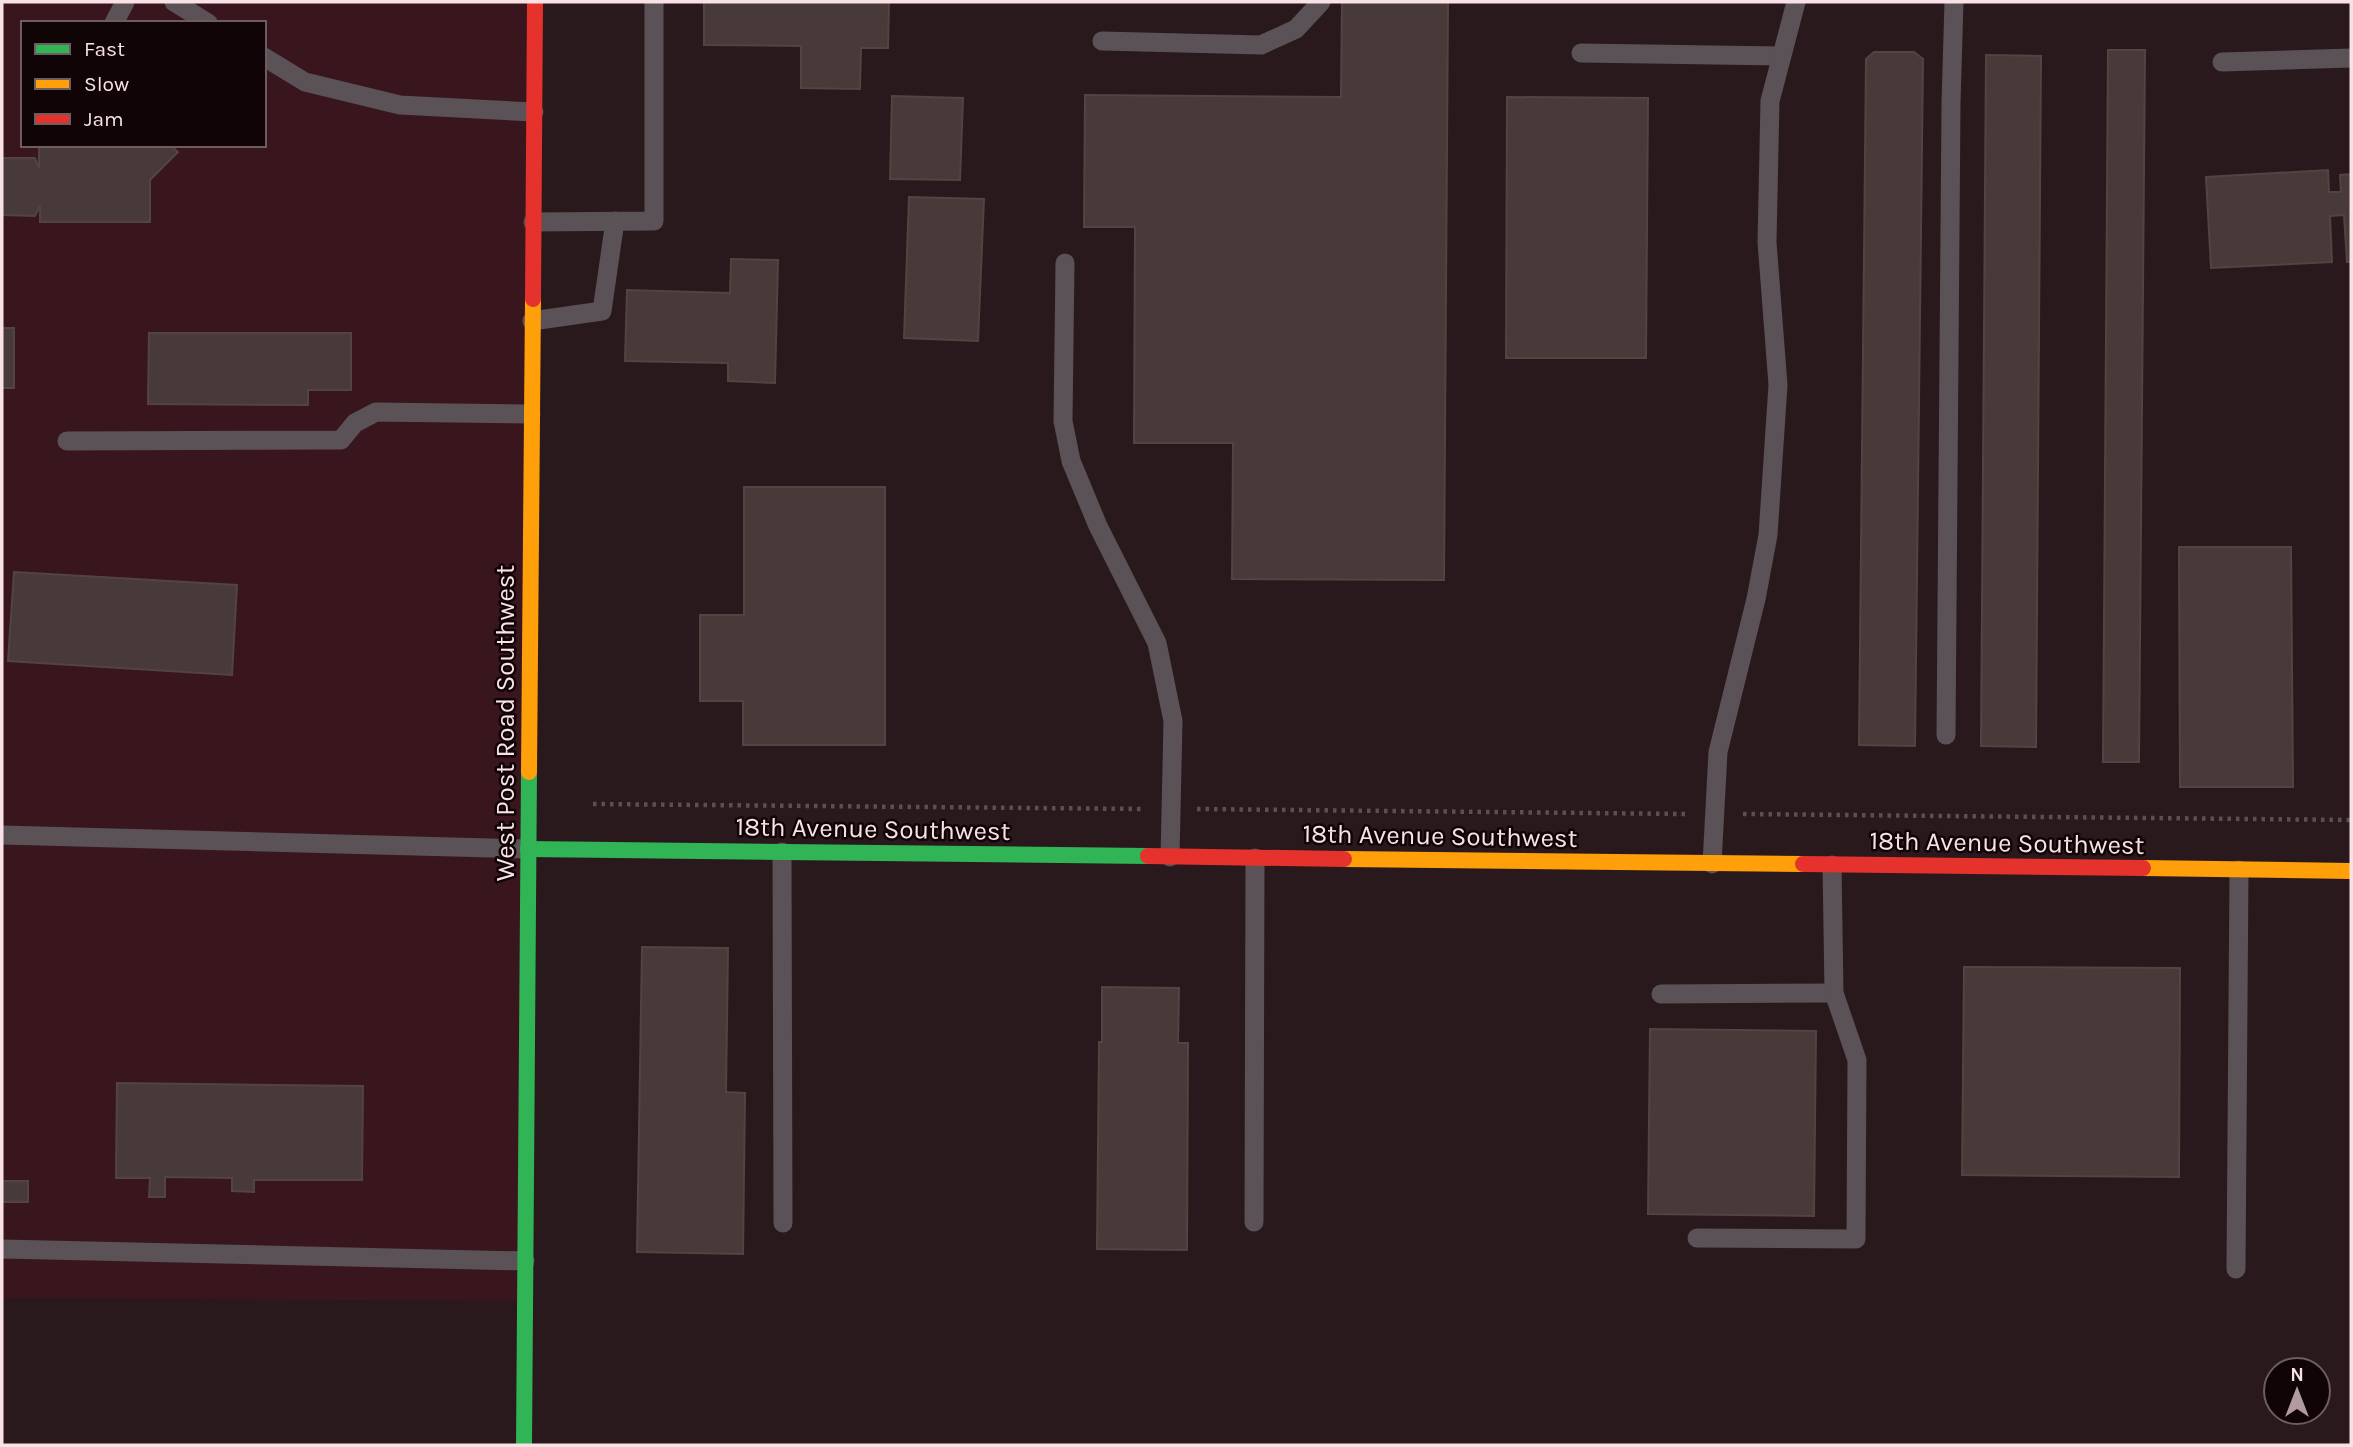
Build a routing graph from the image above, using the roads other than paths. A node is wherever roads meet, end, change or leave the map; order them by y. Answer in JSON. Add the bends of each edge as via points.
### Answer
{"nodes":[{"id":1,"x":125,"y":2,"type":"edge"},
{"id":2,"x":174,"y":2,"type":"edge"},
{"id":3,"x":535,"y":2,"type":"edge"},
{"id":4,"x":654,"y":2,"type":"edge"},
{"id":5,"x":1321,"y":2,"type":"edge"},
{"id":6,"x":1796,"y":2,"type":"edge"},
{"id":7,"x":1954,"y":2,"type":"edge"},
{"id":8,"x":115,"y":21,"type":"edge"},
{"id":9,"x":205,"y":21,"type":"edge"},
{"id":10,"x":1101,"y":41,"type":"dead end"},
{"id":11,"x":1581,"y":53,"type":"dead end"},
{"id":12,"x":1781,"y":56,"type":"junction"},
{"id":13,"x":266,"y":58,"type":"edge"},
{"id":14,"x":2351,"y":58,"type":"edge"},
{"id":15,"x":2222,"y":61,"type":"dead end"},
{"id":16,"x":534,"y":112,"type":"junction"},
{"id":17,"x":615,"y":221,"type":"junction"},
{"id":18,"x":533,"y":222,"type":"junction"},
{"id":19,"x":1065,"y":263,"type":"dead end"},
{"id":20,"x":532,"y":321,"type":"junction"},
{"id":21,"x":531,"y":414,"type":"junction"},
{"id":22,"x":67,"y":441,"type":"dead end"},
{"id":23,"x":1947,"y":735,"type":"dead end"},
{"id":24,"x":2,"y":835,"type":"edge"},
{"id":25,"x":528,"y":849,"type":"junction"},
{"id":26,"x":782,"y":852,"type":"junction"},
{"id":27,"x":1170,"y":857,"type":"junction"},
{"id":28,"x":1255,"y":858,"type":"junction"},
{"id":29,"x":1712,"y":864,"type":"junction"},
{"id":30,"x":1832,"y":865,"type":"junction"},
{"id":31,"x":2239,"y":870,"type":"junction"},
{"id":32,"x":2351,"y":871,"type":"edge"},
{"id":33,"x":1834,"y":993,"type":"junction"},
{"id":34,"x":1661,"y":995,"type":"dead end"},
{"id":35,"x":1254,"y":1222,"type":"dead end"},
{"id":36,"x":783,"y":1223,"type":"dead end"},
{"id":37,"x":1697,"y":1238,"type":"dead end"},
{"id":38,"x":2,"y":1249,"type":"edge"},
{"id":39,"x":525,"y":1261,"type":"junction"},
{"id":40,"x":2236,"y":1269,"type":"dead end"},
{"id":41,"x":524,"y":1445,"type":"edge"}],
"edges":[{"from":1,"to":8,"type":"lane"},
{"from":2,"to":9,"type":"lane"},
{"from":3,"to":16,"type":"street","name":"West Post Road Southwest"},
{"from":4,"to":17,"type":"lane","via":[[654,221]]},
{"from":5,"to":10,"type":"lane","via":[[1296,29],[1261,45]]},
{"from":6,"to":12,"type":"lane"},
{"from":7,"to":23,"type":"lane"},
{"from":11,"to":12,"type":"lane"},
{"from":12,"to":29,"type":"lane","via":[[1770,101],[1768,242],[1778,385],[1768,535],[1718,751]]},
{"from":13,"to":16,"type":"lane","via":[[305,82],[400,105]]},
{"from":14,"to":15,"type":"lane"},
{"from":16,"to":18,"type":"street","name":"West Post Road Southwest"},
{"from":17,"to":18,"type":"lane"},
{"from":17,"to":20,"type":"lane","via":[[602,311]]},
{"from":18,"to":20,"type":"street","name":"West Post Road Southwest"},
{"from":19,"to":27,"type":"lane","via":[[1063,421],[1071,461],[1098,526],[1157,643],[1173,721]]},
{"from":20,"to":21,"type":"street","name":"West Post Road Southwest"},
{"from":21,"to":22,"type":"lane","via":[[376,412],[355,424],[341,440]]},
{"from":21,"to":25,"type":"street","name":"West Post Road Southwest"},
{"from":24,"to":25,"type":"lane"},
{"from":25,"to":26,"type":"street","name":"18th Avenue Southwest"},
{"from":25,"to":39,"type":"street","name":"West Post Road Southwest"},
{"from":26,"to":27,"type":"street","name":"18th Avenue Southwest"},
{"from":26,"to":36,"type":"lane"},
{"from":27,"to":28,"type":"street","name":"18th Avenue Southwest"},
{"from":28,"to":29,"type":"street","name":"18th Avenue Southwest"},
{"from":28,"to":35,"type":"lane"},
{"from":29,"to":30,"type":"street","name":"18th Avenue Southwest"},
{"from":30,"to":31,"type":"street","name":"18th Avenue Southwest"},
{"from":30,"to":33,"type":"lane"},
{"from":31,"to":32,"type":"street","name":"18th Avenue Southwest"},
{"from":31,"to":40,"type":"lane"},
{"from":33,"to":34,"type":"lane"},
{"from":33,"to":37,"type":"lane","via":[[1857,1060],[1856,1239]]},
{"from":38,"to":39,"type":"lane"},
{"from":39,"to":41,"type":"street","name":"West Post Road Southwest"}]}
